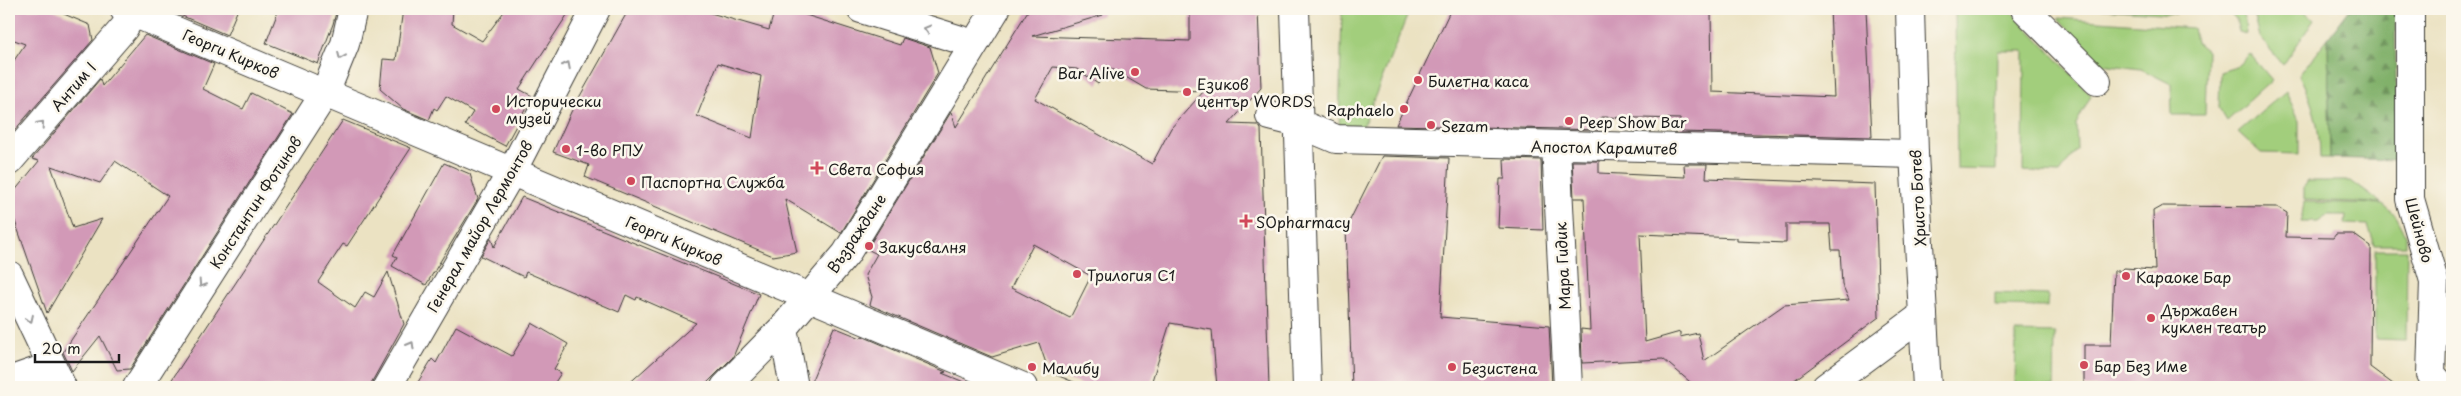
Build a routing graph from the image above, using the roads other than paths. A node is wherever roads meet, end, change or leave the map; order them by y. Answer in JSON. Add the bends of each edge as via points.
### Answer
{"nodes":[{"id":1,"x":354,"y":9,"type":"edge"},
{"id":2,"x":596,"y":9,"type":"edge"},
{"id":3,"x":861,"y":9,"type":"edge"},
{"id":4,"x":996,"y":9,"type":"edge"},
{"id":5,"x":1295,"y":9,"type":"edge"},
{"id":6,"x":1910,"y":9,"type":"edge"},
{"id":7,"x":2025,"y":9,"type":"edge"},
{"id":8,"x":2410,"y":9,"type":"edge"},
{"id":9,"x":130,"y":10,"type":"edge"},
{"id":10,"x":974,"y":44,"type":"junction"},
{"id":11,"x":2097,"y":81,"type":"dead end"},
{"id":12,"x":317,"y":90,"type":"junction"},
{"id":13,"x":1270,"y":116,"type":"dead end"},
{"id":14,"x":1298,"y":123,"type":"junction"},
{"id":15,"x":1556,"y":145,"type":"junction"},
{"id":16,"x":1914,"y":154,"type":"junction"},
{"id":17,"x":9,"y":161,"type":"edge"},
{"id":18,"x":511,"y":173,"type":"junction"},
{"id":19,"x":9,"y":275,"type":"edge"},
{"id":20,"x":810,"y":298,"type":"junction"},
{"id":21,"x":1924,"y":315,"type":"junction"},
{"id":22,"x":784,"y":328,"type":"junction"},
{"id":23,"x":57,"y":377,"type":"edge"},
{"id":24,"x":9,"y":381,"type":"edge"},
{"id":25,"x":137,"y":387,"type":"edge"},
{"id":26,"x":387,"y":387,"type":"edge"},
{"id":27,"x":725,"y":387,"type":"edge"},
{"id":28,"x":794,"y":387,"type":"edge"},
{"id":29,"x":1023,"y":387,"type":"edge"},
{"id":30,"x":1307,"y":387,"type":"edge"},
{"id":31,"x":1568,"y":387,"type":"edge"},
{"id":32,"x":1826,"y":387,"type":"edge"},
{"id":33,"x":1927,"y":387,"type":"edge"},
{"id":34,"x":2443,"y":387,"type":"edge"}],
"edges":[{"from":1,"to":12,"type":"street","name":"Константин Фотинов","one_way":true,"via":[[345,44]]},
{"from":18,"to":2,"type":"street","name":"Генерал майор Лермонтов","one_way":true},
{"from":10,"to":3,"type":"street","one_way":true},
{"from":4,"to":10,"type":"street","name":"Възраждане"},
{"from":5,"to":14,"type":"street"},
{"from":6,"to":16,"type":"street","name":"Христо Ботев"},
{"from":7,"to":11,"type":"street"},
{"from":8,"to":34,"type":"street","name":"Шейново","via":[[2410,199],[2434,281],[2431,374]]},
{"from":9,"to":12,"type":"street","name":"Георги Кирков"},
{"from":17,"to":9,"type":"street","name":"Антим I","one_way":true,"via":[[124,28]]},
{"from":10,"to":20,"type":"street","name":"Възраждане","via":[[846,254]]},
{"from":12,"to":18,"type":"street","name":"Георги Кирков"},
{"from":12,"to":25,"type":"street","name":"Константин Фотинов","one_way":true},
{"from":13,"to":14,"type":"street","name":"Апостол Карамитев"},
{"from":14,"to":15,"type":"street","name":"Апостол Карамитев","via":[[1336,139]]},
{"from":14,"to":30,"type":"street"},
{"from":15,"to":16,"type":"street","name":"Апостол Карамитев"},
{"from":15,"to":31,"type":"street","name":"Мара Гидик"},
{"from":16,"to":21,"type":"street","name":"Христо Ботев"},
{"from":18,"to":20,"type":"street","name":"Георги Кирков"},
{"from":26,"to":18,"type":"street","name":"Генерал майор Лермонтов","one_way":true},
{"from":19,"to":23,"type":"street","one_way":true},
{"from":20,"to":22,"type":"street","name":"Възраждане"},
{"from":20,"to":29,"type":"street","name":"Георги Кирков"},
{"from":21,"to":32,"type":"street"},
{"from":21,"to":33,"type":"street","name":"Христо Ботев"},
{"from":22,"to":27,"type":"street","name":"Възраждане"},
{"from":22,"to":28,"type":"street"},
{"from":23,"to":24,"type":"street"}]}
